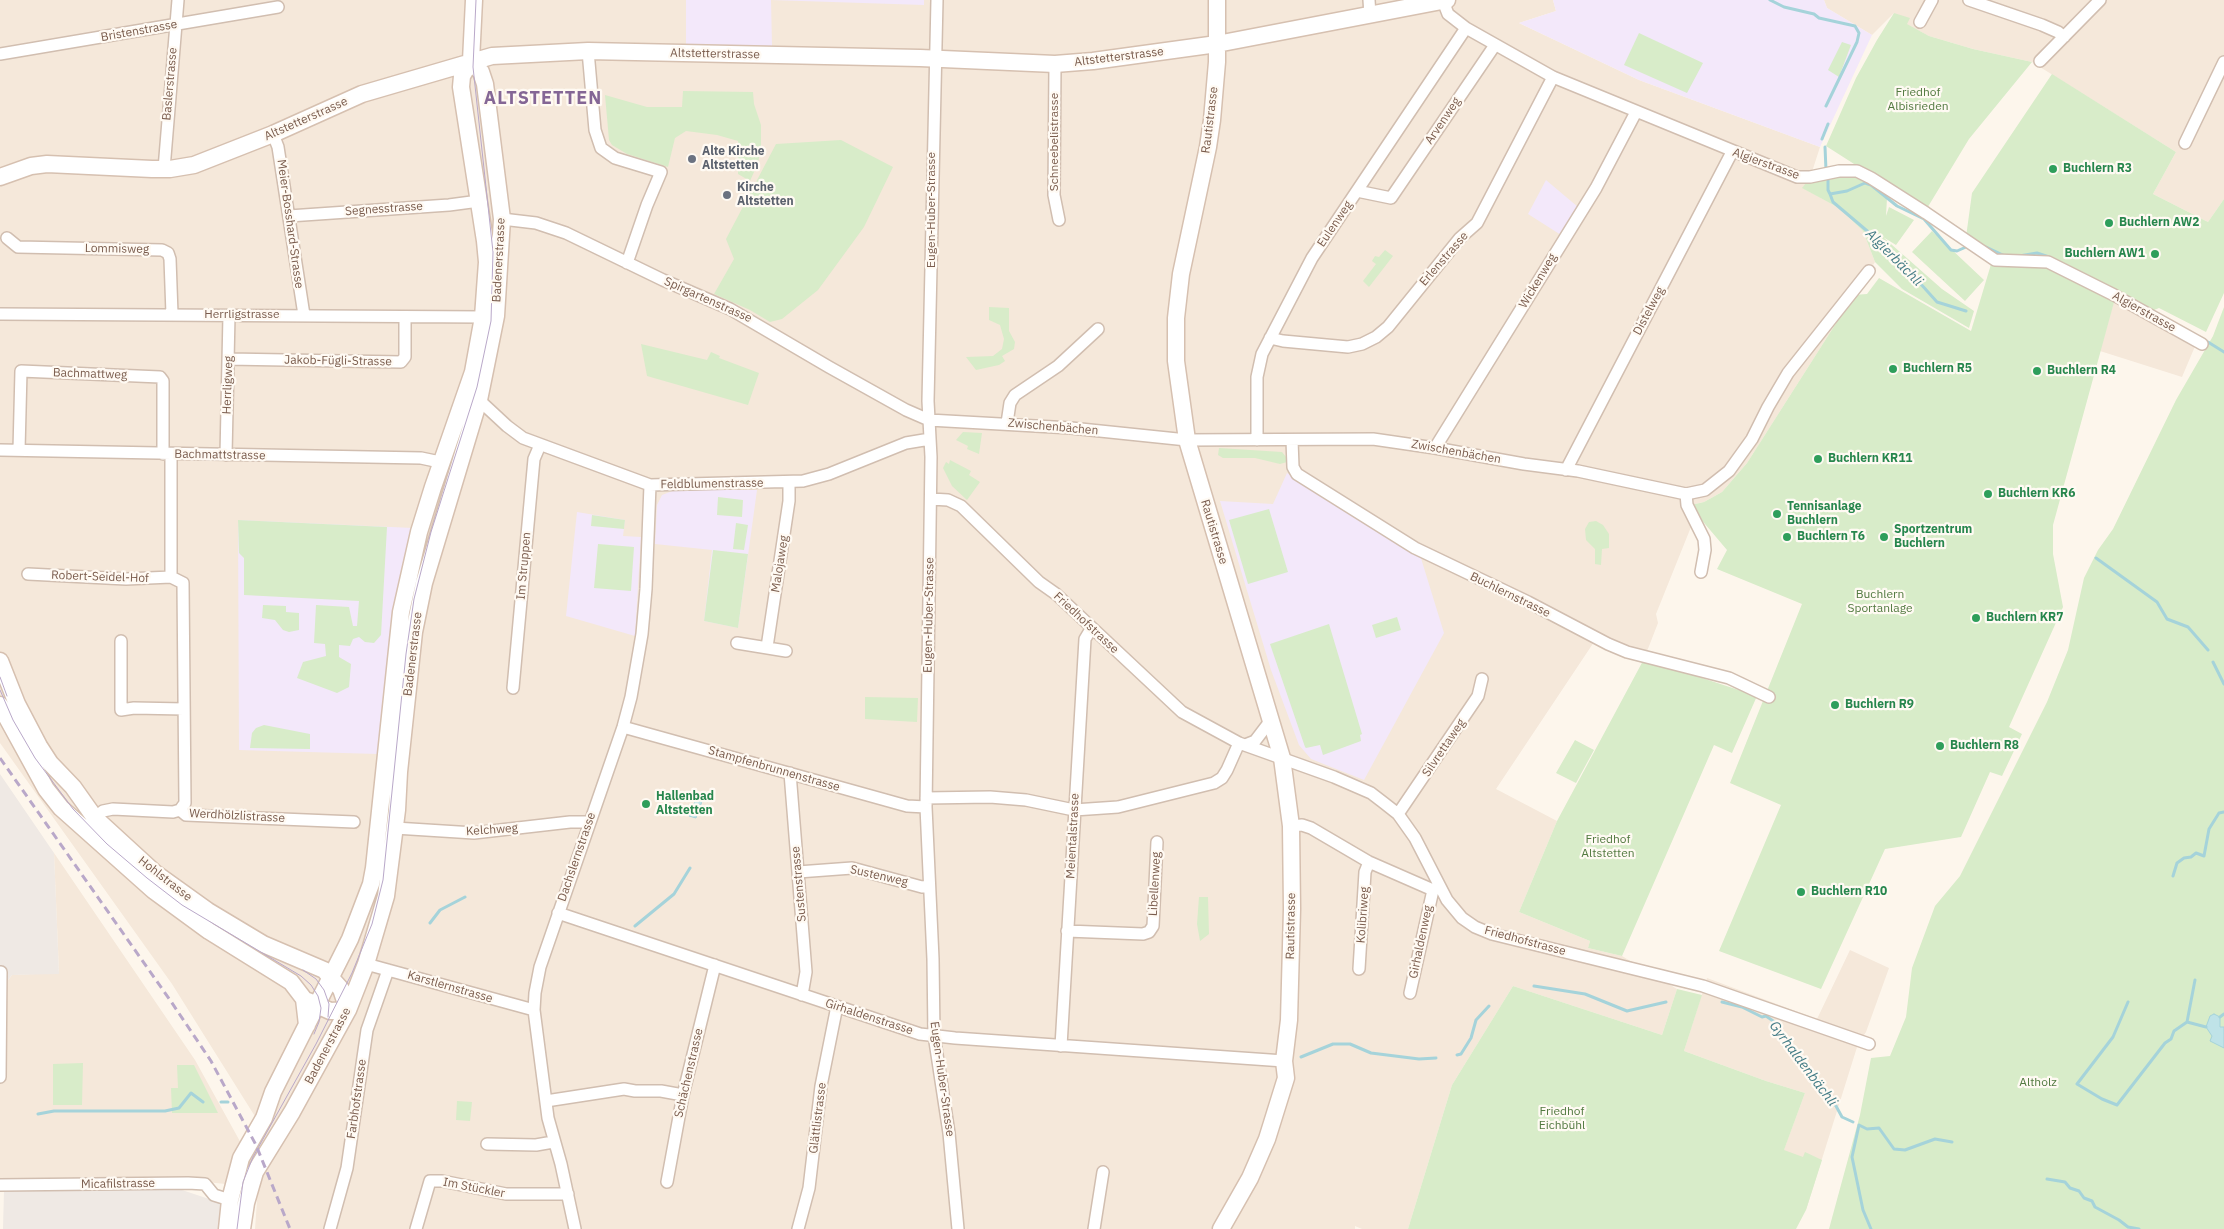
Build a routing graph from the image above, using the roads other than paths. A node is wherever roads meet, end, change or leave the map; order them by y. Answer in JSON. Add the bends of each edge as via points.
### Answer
{"nodes":[{"id":1,"x":178,"y":0,"type":"edge"},
{"id":2,"x":474,"y":0,"type":"edge"},
{"id":3,"x":937,"y":0,"type":"edge"},
{"id":4,"x":1217,"y":0,"type":"edge"},
{"id":5,"x":1932,"y":0,"type":"edge"},
{"id":6,"x":1969,"y":0,"type":"edge"},
{"id":7,"x":2100,"y":0,"type":"edge"},
{"id":8,"x":1445,"y":1,"type":"edge"},
{"id":9,"x":278,"y":7,"type":"dead end"},
{"id":10,"x":1370,"y":7,"type":"edge"},
{"id":11,"x":1920,"y":22,"type":"dead end"},
{"id":12,"x":176,"y":25,"type":"junction"},
{"id":13,"x":1466,"y":28,"type":"junction"},
{"id":14,"x":2064,"y":37,"type":"junction"},
{"id":15,"x":1218,"y":44,"type":"junction"},
{"id":16,"x":1495,"y":45,"type":"junction"},
{"id":17,"x":588,"y":51,"type":"junction"},
{"id":18,"x":0,"y":54,"type":"edge"},
{"id":19,"x":935,"y":59,"type":"junction"},
{"id":20,"x":2040,"y":61,"type":"dead end"},
{"id":21,"x":471,"y":62,"type":"junction"},
{"id":22,"x":2224,"y":62,"type":"edge"},
{"id":23,"x":1055,"y":64,"type":"junction"},
{"id":24,"x":1553,"y":77,"type":"junction"},
{"id":25,"x":1636,"y":112,"type":"junction"},
{"id":26,"x":273,"y":134,"type":"junction"},
{"id":27,"x":2185,"y":144,"type":"dead end"},
{"id":28,"x":1732,"y":152,"type":"junction"},
{"id":29,"x":164,"y":169,"type":"junction"},
{"id":30,"x":0,"y":177,"type":"edge"},
{"id":31,"x":1357,"y":190,"type":"junction"},
{"id":32,"x":479,"y":201,"type":"junction"},
{"id":33,"x":289,"y":216,"type":"junction"},
{"id":34,"x":502,"y":219,"type":"junction"},
{"id":35,"x":1059,"y":220,"type":"dead end"},
{"id":36,"x":7,"y":238,"type":"dead end"},
{"id":37,"x":627,"y":263,"type":"junction"},
{"id":38,"x":1869,"y":271,"type":"dead end"},
{"id":39,"x":0,"y":314,"type":"edge"},
{"id":40,"x":172,"y":314,"type":"junction"},
{"id":41,"x":229,"y":315,"type":"junction"},
{"id":42,"x":304,"y":315,"type":"junction"},
{"id":43,"x":483,"y":317,"type":"junction"},
{"id":44,"x":405,"y":318,"type":"junction"},
{"id":45,"x":1098,"y":329,"type":"dead end"},
{"id":46,"x":1270,"y":338,"type":"junction"},
{"id":47,"x":2202,"y":344,"type":"dead end"},
{"id":48,"x":228,"y":359,"type":"junction"},
{"id":49,"x":472,"y":397,"type":"junction"},
{"id":50,"x":930,"y":420,"type":"junction"},
{"id":51,"x":1007,"y":423,"type":"junction"},
{"id":52,"x":930,"y":438,"type":"junction"},
{"id":53,"x":1187,"y":440,"type":"junction"},
{"id":54,"x":1257,"y":440,"type":"junction"},
{"id":55,"x":1292,"y":440,"type":"junction"},
{"id":56,"x":540,"y":445,"type":"junction"},
{"id":57,"x":1435,"y":448,"type":"junction"},
{"id":58,"x":0,"y":450,"type":"edge"},
{"id":59,"x":19,"y":450,"type":"junction"},
{"id":60,"x":167,"y":454,"type":"junction"},
{"id":61,"x":226,"y":455,"type":"junction"},
{"id":62,"x":440,"y":462,"type":"junction"},
{"id":63,"x":1566,"y":470,"type":"junction"},
{"id":64,"x":789,"y":482,"type":"junction"},
{"id":65,"x":650,"y":485,"type":"junction"},
{"id":66,"x":1686,"y":494,"type":"junction"},
{"id":67,"x":931,"y":499,"type":"junction"},
{"id":68,"x":1700,"y":572,"type":"dead end"},
{"id":69,"x":28,"y":574,"type":"dead end"},
{"id":70,"x":171,"y":577,"type":"junction"},
{"id":71,"x":1091,"y":629,"type":"junction"},
{"id":72,"x":121,"y":641,"type":"dead end"},
{"id":73,"x":737,"y":643,"type":"dead end"},
{"id":74,"x":767,"y":647,"type":"junction"},
{"id":75,"x":786,"y":651,"type":"dead end"},
{"id":76,"x":0,"y":661,"type":"edge"},
{"id":77,"x":1482,"y":679,"type":"dead end"},
{"id":78,"x":513,"y":688,"type":"dead end"},
{"id":79,"x":1769,"y":697,"type":"dead end"},
{"id":80,"x":0,"y":705,"type":"edge"},
{"id":81,"x":184,"y":709,"type":"junction"},
{"id":82,"x":1271,"y":720,"type":"junction"},
{"id":83,"x":623,"y":727,"type":"junction"},
{"id":84,"x":1242,"y":744,"type":"junction"},
{"id":85,"x":1282,"y":758,"type":"junction"},
{"id":86,"x":790,"y":773,"type":"junction"},
{"id":87,"x":926,"y":802,"type":"junction"},
{"id":88,"x":180,"y":810,"type":"junction"},
{"id":89,"x":1074,"y":810,"type":"junction"},
{"id":90,"x":1398,"y":814,"type":"junction"},
{"id":91,"x":95,"y":818,"type":"junction"},
{"id":92,"x":354,"y":822,"type":"dead end"},
{"id":93,"x":589,"y":822,"type":"junction"},
{"id":94,"x":1291,"y":826,"type":"junction"},
{"id":95,"x":395,"y":828,"type":"junction"},
{"id":96,"x":1157,"y":842,"type":"dead end"},
{"id":97,"x":1369,"y":862,"type":"junction"},
{"id":98,"x":798,"y":872,"type":"junction"},
{"id":99,"x":929,"y":886,"type":"junction"},
{"id":100,"x":1436,"y":888,"type":"junction"},
{"id":101,"x":558,"y":913,"type":"junction"},
{"id":102,"x":1067,"y":931,"type":"junction"},
{"id":103,"x":350,"y":939,"type":"junction"},
{"id":104,"x":366,"y":964,"type":"junction"},
{"id":105,"x":715,"y":965,"type":"junction"},
{"id":106,"x":1359,"y":969,"type":"dead end"},
{"id":107,"x":388,"y":970,"type":"junction"},
{"id":108,"x":1,"y":972,"type":"dead end"},
{"id":109,"x":331,"y":976,"type":"junction"},
{"id":110,"x":1410,"y":993,"type":"dead end"},
{"id":111,"x":802,"y":994,"type":"junction"},
{"id":112,"x":311,"y":1003,"type":"junction"},
{"id":113,"x":837,"y":1006,"type":"junction"},
{"id":114,"x":348,"y":1010,"type":"junction"},
{"id":115,"x":534,"y":1010,"type":"junction"},
{"id":116,"x":934,"y":1035,"type":"junction"},
{"id":117,"x":1869,"y":1044,"type":"dead end"},
{"id":118,"x":1061,"y":1046,"type":"junction"},
{"id":119,"x":1284,"y":1061,"type":"junction"},
{"id":120,"x":0,"y":1077,"type":"edge"},
{"id":121,"x":683,"y":1095,"type":"junction"},
{"id":122,"x":546,"y":1101,"type":"junction"},
{"id":123,"x":553,"y":1142,"type":"junction"},
{"id":124,"x":487,"y":1144,"type":"dead end"},
{"id":125,"x":1103,"y":1172,"type":"dead end"},
{"id":126,"x":667,"y":1182,"type":"dead end"},
{"id":127,"x":0,"y":1185,"type":"edge"},
{"id":128,"x":568,"y":1194,"type":"junction"},
{"id":129,"x":230,"y":1200,"type":"junction"},
{"id":130,"x":227,"y":1229,"type":"edge"},
{"id":131,"x":242,"y":1229,"type":"edge"},
{"id":132,"x":330,"y":1229,"type":"edge"},
{"id":133,"x":416,"y":1229,"type":"edge"},
{"id":134,"x":576,"y":1229,"type":"edge"},
{"id":135,"x":798,"y":1229,"type":"edge"},
{"id":136,"x":958,"y":1229,"type":"edge"},
{"id":137,"x":1094,"y":1229,"type":"edge"},
{"id":138,"x":1210,"y":1229,"type":"edge"},
{"id":139,"x":1221,"y":1229,"type":"edge"}],
"edges":[{"from":1,"to":12,"type":"street","name":"Baslerstrasse"},
{"from":2,"to":21,"type":"street","name":"Badenerstrasse"},
{"from":3,"to":19,"type":"street","name":"Eugen-Huber-Strasse"},
{"from":4,"to":15,"type":"street","name":"Rautistrasse"},
{"from":5,"to":11,"type":"street"},
{"from":6,"to":14,"type":"street","via":[[2042,25]]},
{"from":7,"to":14,"type":"street"},
{"from":8,"to":10,"type":"street","name":"Altstetterstrasse"},
{"from":8,"to":13,"type":"street","name":"Algierstrasse","via":[[1448,14]]},
{"from":9,"to":12,"type":"street","name":"Bristenstrasse"},
{"from":10,"to":15,"type":"street","name":"Altstetterstrasse"},
{"from":12,"to":18,"type":"street","name":"Bristenstrasse"},
{"from":12,"to":29,"type":"street","name":"Baslerstrasse"},
{"from":13,"to":16,"type":"street","name":"Algierstrasse"},
{"from":13,"to":31,"type":"street","name":"Eulenweg"},
{"from":14,"to":20,"type":"street"},
{"from":15,"to":23,"type":"street","name":"Altstetterstrasse"},
{"from":15,"to":53,"type":"street","name":"Rautistrasse","via":[[1208,147],[1184,254],[1176,318],[1176,361]]},
{"from":16,"to":24,"type":"street","name":"Algierstrasse"},
{"from":16,"to":31,"type":"street","name":"Arvenweg","via":[[1391,198]]},
{"from":17,"to":19,"type":"street","name":"Altstetterstrasse"},
{"from":17,"to":21,"type":"street","name":"Altstetterstrasse","via":[[515,54]]},
{"from":17,"to":37,"type":"street","via":[[595,130],[601,148],[615,158],[661,172]]},
{"from":19,"to":23,"type":"street","name":"Altstetterstrasse"},
{"from":19,"to":50,"type":"street","name":"Eugen-Huber-Strasse"},
{"from":21,"to":26,"type":"street","name":"Altstetterstrasse","via":[[362,94]]},
{"from":21,"to":32,"type":"street","name":"Badenerstrasse","via":[[462,76],[461,87]]},
{"from":21,"to":34,"type":"street","name":"Badenerstrasse","via":[[481,72],[485,84]]},
{"from":22,"to":27,"type":"street"},
{"from":23,"to":35,"type":"street","name":"Schneebelistrasse","via":[[1054,195]]},
{"from":24,"to":25,"type":"street","name":"Algierstrasse"},
{"from":24,"to":46,"type":"street","name":"Erlenstrasse","via":[[1477,223],[1460,238],[1388,327],[1362,344],[1348,347]]},
{"from":25,"to":28,"type":"street","name":"Algierstrasse"},
{"from":25,"to":57,"type":"street","name":"Wickenweg","via":[[1596,188]]},
{"from":26,"to":29,"type":"street","name":"Altstetterstrasse","via":[[194,165]]},
{"from":26,"to":33,"type":"street","name":"Meier-Bosshard-Strasse"},
{"from":28,"to":47,"type":"street","name":"Algierstrasse","via":[[1797,177],[1857,171],[1995,260],[2048,262]]},
{"from":28,"to":63,"type":"street","name":"Distelweg"},
{"from":29,"to":30,"type":"street","name":"Altstetterstrasse","via":[[47,164]]},
{"from":31,"to":46,"type":"street","name":"Eulenweg","via":[[1312,258]]},
{"from":32,"to":33,"type":"street","name":"Segnesstrasse"},
{"from":32,"to":43,"type":"street","name":"Badenerstrasse","via":[[486,262]]},
{"from":33,"to":42,"type":"street","name":"Meier-Bosshard-Strasse"},
{"from":34,"to":37,"type":"street","name":"Spirgartenstrasse","via":[[554,228]]},
{"from":34,"to":49,"type":"street","name":"Badenerstrasse","via":[[496,316]]},
{"from":36,"to":40,"type":"street","name":"Lommisweg","via":[[18,247],[162,250],[170,259]]},
{"from":37,"to":50,"type":"street","name":"Spirgartenstrasse","via":[[750,319],[837,372]]},
{"from":38,"to":66,"type":"street","via":[[1788,373],[1752,439],[1729,471],[1705,490]]},
{"from":39,"to":40,"type":"street","name":"Herrligstrasse"},
{"from":40,"to":41,"type":"street","name":"Herrligstrasse"},
{"from":41,"to":42,"type":"street","name":"Herrligstrasse"},
{"from":41,"to":48,"type":"street","name":"Herrligweg"},
{"from":42,"to":44,"type":"street","name":"Herrligstrasse"},
{"from":43,"to":44,"type":"street","name":"Herrligstrasse"},
{"from":43,"to":49,"type":"street","name":"Badenerstrasse","via":[[474,364]]},
{"from":44,"to":48,"type":"street","name":"Jakob-Fügli-Strasse","via":[[405,357],[401,362]]},
{"from":45,"to":51,"type":"street","via":[[1058,366],[1015,395],[1010,403]]},
{"from":46,"to":54,"type":"street","name":"Eulenweg","via":[[1262,354],[1257,377]]},
{"from":48,"to":61,"type":"street","name":"Herrligweg"},
{"from":49,"to":56,"type":"street","name":"Feldblumenstrasse","via":[[523,438]]},
{"from":49,"to":62,"type":"street","name":"Badenerstrasse"},
{"from":49,"to":95,"type":"street","name":"Badenerstrasse","via":[[414,632]]},
{"from":50,"to":51,"type":"street","name":"Zwischenbächen"},
{"from":50,"to":52,"type":"street","name":"Eugen-Huber-Strasse"},
{"from":51,"to":53,"type":"street","name":"Zwischenbächen"},
{"from":52,"to":64,"type":"street","name":"Feldblumenstrasse","via":[[906,443],[819,477]]},
{"from":52,"to":67,"type":"street","name":"Eugen-Huber-Strasse"},
{"from":53,"to":54,"type":"street","name":"Zwischenbächen"},
{"from":53,"to":82,"type":"street","name":"Rautistrasse"},
{"from":54,"to":55,"type":"street","name":"Zwischenbächen"},
{"from":55,"to":57,"type":"street","name":"Zwischenbächen","via":[[1358,438]]},
{"from":55,"to":79,"type":"street","name":"Buchlernstrasse","via":[[1293,467],[1297,474],[1415,548],[1627,652],[1729,678]]},
{"from":56,"to":65,"type":"street","name":"Feldblumenstrasse"},
{"from":56,"to":78,"type":"street","name":"Im Struppen","via":[[534,458]]},
{"from":57,"to":63,"type":"street","name":"Zwischenbächen"},
{"from":58,"to":59,"type":"street","name":"Bachmattstrasse"},
{"from":59,"to":60,"type":"street","name":"Bachmattstrasse"},
{"from":59,"to":60,"type":"street","name":"Bachmattweg","via":[[21,371],[160,377],[163,381]]},
{"from":60,"to":61,"type":"street","name":"Bachmattstrasse"},
{"from":60,"to":70,"type":"street"},
{"from":61,"to":62,"type":"street","name":"Bachmattstrasse","via":[[421,458]]},
{"from":62,"to":103,"type":"street","name":"Badenerstrasse","via":[[419,532],[401,612],[375,861],[371,884]]},
{"from":63,"to":66,"type":"street","name":"Zwischenbächen"},
{"from":64,"to":65,"type":"street","name":"Feldblumenstrasse"},
{"from":64,"to":74,"type":"street","name":"Malojaweg","via":[[789,501]]},
{"from":65,"to":83,"type":"street","name":"Dachslernstrasse","via":[[642,634]]},
{"from":66,"to":68,"type":"street","via":[[1687,505],[1704,539]]},
{"from":67,"to":71,"type":"street","name":"Friedhofstrasse","via":[[948,500],[961,506]]},
{"from":67,"to":87,"type":"street","name":"Eugen-Huber-Strasse"},
{"from":69,"to":70,"type":"street","name":"Robert-Seidel-Hof","via":[[120,579]]},
{"from":70,"to":81,"type":"street","via":[[185,587]]},
{"from":71,"to":84,"type":"street","name":"Friedhofstrasse","via":[[1182,712]]},
{"from":71,"to":89,"type":"street","name":"Meientalstrasse","via":[[1085,639]]},
{"from":72,"to":81,"type":"street","via":[[121,710]]},
{"from":73,"to":74,"type":"street"},
{"from":74,"to":75,"type":"street"},
{"from":76,"to":91,"type":"street","name":"Hohlstrasse","via":[[39,746]]},
{"from":77,"to":90,"type":"street","name":"Silvrettaweg","via":[[1478,696]]},
{"from":80,"to":112,"type":"street","name":"Hohlstrasse","via":[[42,782],[61,808],[152,890],[208,931],[284,976]]},
{"from":81,"to":88,"type":"street","via":[[184,803]]},
{"from":82,"to":84,"type":"street","via":[[1255,741]]},
{"from":82,"to":85,"type":"street","name":"Rautistrasse"},
{"from":83,"to":86,"type":"street","name":"Stampfenbrunnenstrasse"},
{"from":83,"to":93,"type":"street","name":"Dachslernstrasse"},
{"from":84,"to":85,"type":"street","name":"Friedhofstrasse"},
{"from":84,"to":89,"type":"street","name":"Stampfenbrunnenstrasse","via":[[1222,778],[1214,783],[1118,807]]},
{"from":85,"to":90,"type":"street","name":"Friedhofstrasse","via":[[1371,793]]},
{"from":85,"to":94,"type":"street","name":"Rautistrasse"},
{"from":86,"to":87,"type":"street","name":"Stampfenbrunnenstrasse","via":[[907,806]]},
{"from":86,"to":98,"type":"street","name":"Sustenstrasse"},
{"from":87,"to":89,"type":"street","name":"Stampfenbrunnenstrasse","via":[[1020,799]]},
{"from":87,"to":99,"type":"street","name":"Eugen-Huber-Strasse"},
{"from":88,"to":91,"type":"street","name":"Werdhölzlistrasse","via":[[113,809],[103,811]]},
{"from":88,"to":92,"type":"street","name":"Werdhölzlistrasse","via":[[186,815]]},
{"from":89,"to":102,"type":"street","name":"Meientalstrasse"},
{"from":90,"to":100,"type":"street","name":"Friedhofstrasse","via":[[1427,858]]},
{"from":91,"to":109,"type":"street","name":"Hohlstrasse","via":[[180,892],[263,944],[321,968]]},
{"from":93,"to":95,"type":"street","name":"Kelchweg","via":[[474,833]]},
{"from":93,"to":101,"type":"street","name":"Dachslernstrasse"},
{"from":94,"to":97,"type":"street","via":[[1311,828]]},
{"from":94,"to":119,"type":"street","name":"Rautistrasse","via":[[1289,1020]]},
{"from":95,"to":104,"type":"street","name":"Badenerstrasse","via":[[386,896]]},
{"from":96,"to":102,"type":"street","name":"Libellenweg","via":[[1153,926],[1149,932]]},
{"from":97,"to":100,"type":"street"},
{"from":97,"to":106,"type":"street","name":"Kolibriweg","via":[[1365,872]]},
{"from":98,"to":99,"type":"street","name":"Sustenweg","via":[[852,868],[922,887]]},
{"from":98,"to":111,"type":"street","name":"Sustenstrasse","via":[[806,972]]},
{"from":99,"to":116,"type":"street","name":"Eugen-Huber-Strasse"},
{"from":100,"to":110,"type":"street","name":"Girhaldenweg"},
{"from":100,"to":117,"type":"street","name":"Friedhofstrasse","via":[[1462,918],[1492,934],[1703,986]]},
{"from":101,"to":105,"type":"street","name":"Girhaldenstrasse"},
{"from":101,"to":115,"type":"street","name":"Dachslernstrasse","via":[[540,967]]},
{"from":102,"to":118,"type":"street","name":"Meientalstrasse"},
{"from":103,"to":104,"type":"street","via":[[354,956]]},
{"from":103,"to":109,"type":"street","name":"Badenerstrasse"},
{"from":104,"to":107,"type":"street","name":"Karstlernstrasse"},
{"from":104,"to":114,"type":"street","name":"Badenerstrasse"},
{"from":105,"to":111,"type":"street","name":"Girhaldenstrasse"},
{"from":105,"to":121,"type":"street","name":"Schächenstrasse"},
{"from":107,"to":115,"type":"street","name":"Karstlernstrasse"},
{"from":107,"to":132,"type":"street","name":"Farbhofstrasse","via":[[367,1030],[347,1168]]},
{"from":108,"to":120,"type":"street"},
{"from":109,"to":112,"type":"street","name":"Badenerstrasse"},
{"from":109,"to":114,"type":"street","name":"Hohlstrasse","via":[[341,989]]},
{"from":111,"to":113,"type":"street","name":"Girhaldenstrasse"},
{"from":112,"to":114,"type":"street","via":[[330,1011]]},
{"from":112,"to":129,"type":"street","via":[[307,1025],[273,1092],[264,1118],[241,1158]]},
{"from":113,"to":116,"type":"street","name":"Girhaldenstrasse","via":[[920,1034]]},
{"from":113,"to":135,"type":"street","name":"Glättlistrasse","via":[[821,1086],[809,1188]]},
{"from":114,"to":131,"type":"street","name":"Badenerstrasse","via":[[292,1112],[258,1165],[248,1191]]},
{"from":115,"to":122,"type":"street","name":"Dachslernstrasse"},
{"from":116,"to":118,"type":"street","name":"Girhaldenstrasse"},
{"from":116,"to":136,"type":"street","name":"Eugen-Huber-Strasse","via":[[949,1133]]},
{"from":118,"to":119,"type":"street","name":"Girhaldenstrasse"},
{"from":119,"to":138,"type":"street","name":"Rautistrasse","via":[[1276,1076],[1249,1160]]},
{"from":119,"to":139,"type":"street","name":"Rautistrasse","via":[[1286,1078],[1267,1139],[1250,1178]]},
{"from":121,"to":122,"type":"street","via":[[624,1089]]},
{"from":121,"to":126,"type":"street","name":"Schächenstrasse"},
{"from":122,"to":123,"type":"street","name":"Dachslernstrasse"},
{"from":123,"to":124,"type":"street"},
{"from":123,"to":128,"type":"street","name":"Dachslernstrasse"},
{"from":125,"to":137,"type":"street"},
{"from":127,"to":129,"type":"street","name":"Micafilstrasse","via":[[205,1184],[214,1195]]},
{"from":128,"to":133,"type":"street","name":"Im Stückler","via":[[506,1194],[430,1180]]},
{"from":128,"to":134,"type":"street","name":"Dachslernstrasse"},
{"from":129,"to":130,"type":"street"}]}
